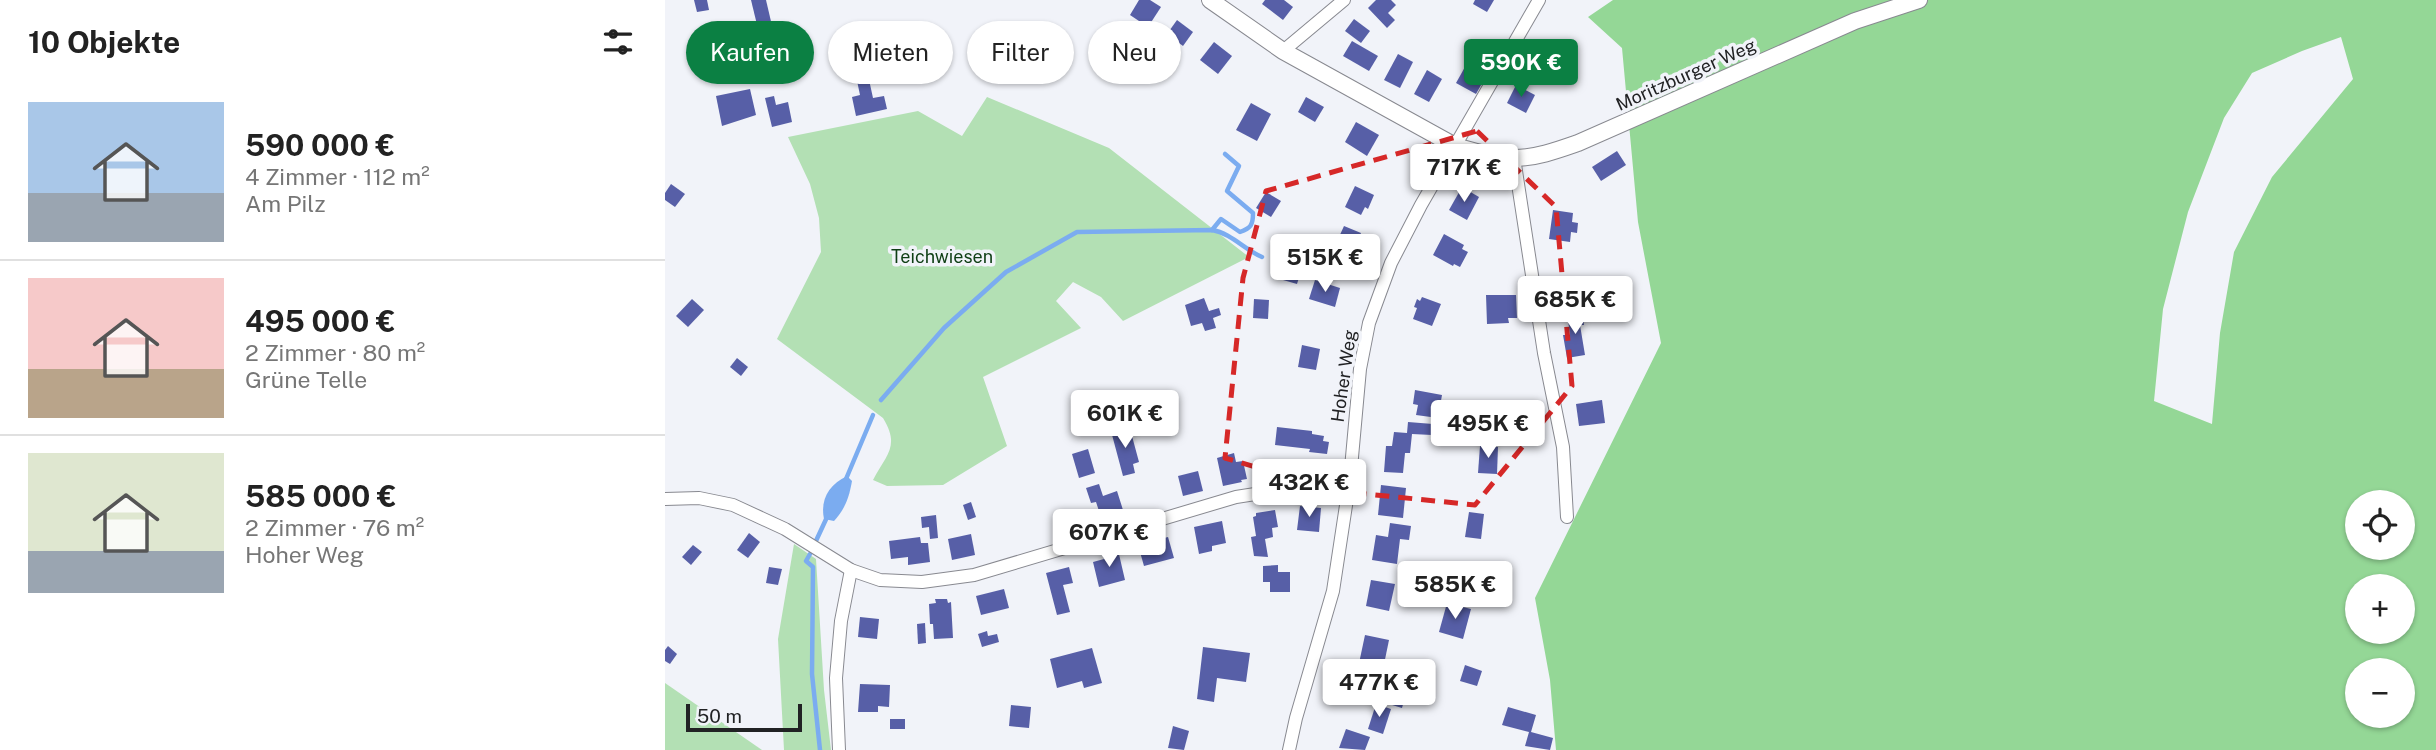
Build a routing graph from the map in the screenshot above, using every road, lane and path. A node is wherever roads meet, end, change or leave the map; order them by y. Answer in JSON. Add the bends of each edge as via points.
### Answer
{"nodes":[{"id":1,"x":1210,"y":0,"type":"edge"},
{"id":2,"x":1344,"y":0,"type":"edge"},
{"id":3,"x":1539,"y":0,"type":"edge"},
{"id":4,"x":1919,"y":0,"type":"edge"},
{"id":5,"x":1283,"y":51,"type":"junction"},
{"id":6,"x":1455,"y":146,"type":"junction"},
{"id":7,"x":1514,"y":158,"type":"junction"},
{"id":8,"x":1350,"y":479,"type":"junction"},
{"id":9,"x":665,"y":499,"type":"edge"},
{"id":10,"x":1567,"y":517,"type":"dead end"},
{"id":11,"x":851,"y":570,"type":"junction"},
{"id":12,"x":839,"y":750,"type":"edge"},
{"id":13,"x":1289,"y":750,"type":"edge"}],
"edges":[{"from":1,"to":5,"type":"street","name":"Moritzburger Weg"},
{"from":2,"to":5,"type":"street"},
{"from":3,"to":6,"type":"street","name":"Hoher Weg"},
{"from":4,"to":7,"type":"street","name":"Moritzburger Weg","via":[[1855,21],[1579,143]]},
{"from":5,"to":6,"type":"street","name":"Moritzburger Weg"},
{"from":6,"to":7,"type":"street","name":"Moritzburger Weg"},
{"from":6,"to":8,"type":"street","name":"Hoher Weg","via":[[1391,263],[1369,323]]},
{"from":7,"to":10,"type":"street","via":[[1563,447]]},
{"from":8,"to":11,"type":"street","via":[[1236,497],[974,575],[922,582],[880,580]]},
{"from":8,"to":13,"type":"street","name":"Hoher Weg","via":[[1333,591]]},
{"from":9,"to":11,"type":"street","via":[[699,498],[733,505],[785,529]]},
{"from":11,"to":12,"type":"street","via":[[836,678]]}]}
